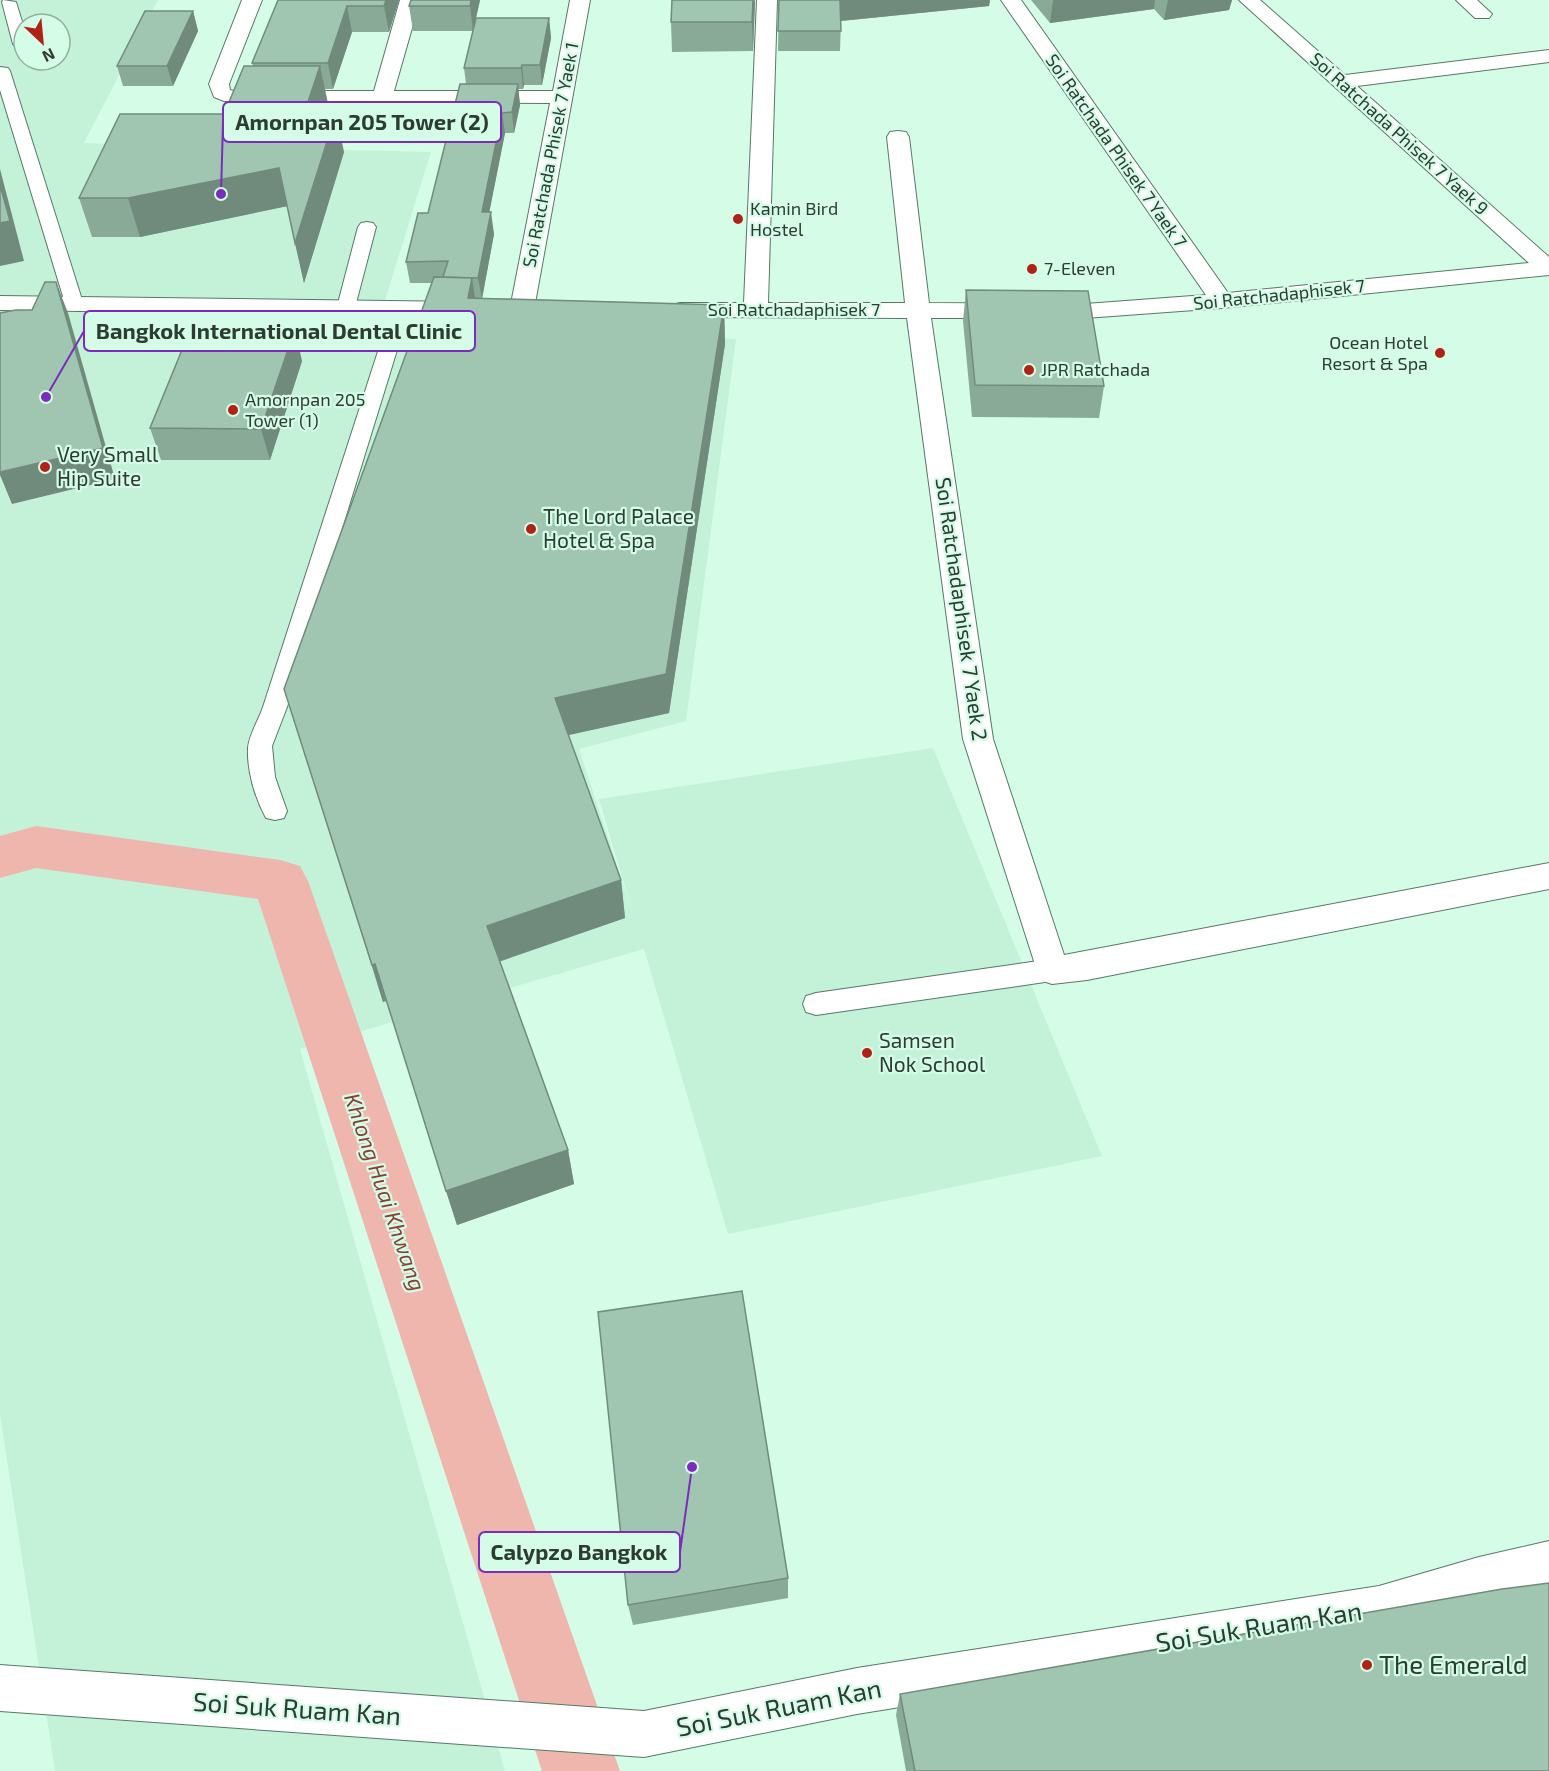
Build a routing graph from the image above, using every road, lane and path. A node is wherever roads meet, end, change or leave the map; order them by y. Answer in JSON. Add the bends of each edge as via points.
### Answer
{"nodes":[{"id":1,"x":252,"y":0,"type":"edge"},
{"id":2,"x":410,"y":0,"type":"edge"},
{"id":3,"x":580,"y":0,"type":"edge"},
{"id":4,"x":767,"y":0,"type":"edge"},
{"id":5,"x":1011,"y":0,"type":"edge"},
{"id":6,"x":1249,"y":0,"type":"edge"},
{"id":7,"x":1466,"y":0,"type":"edge"},
{"id":8,"x":6,"y":2,"type":"edge"},
{"id":9,"x":1482,"y":14,"type":"dead end"},
{"id":10,"x":12,"y":19,"type":"edge"},
{"id":11,"x":1539,"y":57,"type":"edge"},
{"id":12,"x":2,"y":71,"type":"dead end"},
{"id":13,"x":1549,"y":77,"type":"edge"},
{"id":14,"x":1340,"y":82,"type":"junction"},
{"id":15,"x":382,"y":97,"type":"junction"},
{"id":16,"x":562,"y":97,"type":"junction"},
{"id":17,"x":898,"y":137,"type":"dead end"},
{"id":18,"x":367,"y":227,"type":"dead end"},
{"id":19,"x":1549,"y":268,"type":"edge"},
{"id":20,"x":1222,"y":301,"type":"junction"},
{"id":21,"x":0,"y":303,"type":"edge"},
{"id":22,"x":74,"y":303,"type":"junction"},
{"id":23,"x":346,"y":307,"type":"junction"},
{"id":24,"x":401,"y":308,"type":"junction"},
{"id":25,"x":662,"y":310,"type":"edge"},
{"id":26,"x":756,"y":310,"type":"junction"},
{"id":27,"x":918,"y":311,"type":"junction"},
{"id":28,"x":274,"y":810,"type":"dead end"},
{"id":29,"x":1549,"y":876,"type":"edge"},
{"id":30,"x":1052,"y":970,"type":"junction"},
{"id":31,"x":816,"y":1005,"type":"dead end"},
{"id":32,"x":1549,"y":1563,"type":"edge"},
{"id":33,"x":0,"y":1688,"type":"edge"}],
"edges":[{"from":1,"to":15,"type":"street","via":[[219,84],[221,93],[231,97]]},
{"from":2,"to":15,"type":"street"},
{"from":3,"to":16,"type":"street","name":"Soi Ratchada Phisek 7 Yaek 1"},
{"from":4,"to":26,"type":"street"},
{"from":5,"to":20,"type":"street","name":"Soi Ratchada Phisek 7 Yaek 7"},
{"from":6,"to":14,"type":"street","name":"Soi Ratchada Phisek 7 Yaek 9"},
{"from":7,"to":9,"type":"street"},
{"from":8,"to":10,"type":"lane"},
{"from":11,"to":13,"type":"street"},
{"from":11,"to":14,"type":"street"},
{"from":12,"to":22,"type":"lane"},
{"from":14,"to":19,"type":"street","name":"Soi Ratchada Phisek 7 Yaek 9"},
{"from":15,"to":16,"type":"street"},
{"from":16,"to":24,"type":"street","name":"Soi Ratchada Phisek 7 Yaek 1","via":[[514,309]]},
{"from":17,"to":27,"type":"street","name":"Soi Ratchadaphisek 7 Yaek 2"},
{"from":18,"to":23,"type":"lane"},
{"from":19,"to":20,"type":"street","name":"Soi Ratchadaphisek 7"},
{"from":20,"to":27,"type":"street","name":"Soi Ratchadaphisek 7","via":[[1085,311]]},
{"from":21,"to":22,"type":"street"},
{"from":22,"to":23,"type":"street"},
{"from":23,"to":24,"type":"street"},
{"from":24,"to":28,"type":"lane","via":[[260,746]]},
{"from":25,"to":26,"type":"street","name":"Soi Ratchadaphisek 7"},
{"from":26,"to":27,"type":"street","name":"Soi Ratchadaphisek 7"},
{"from":27,"to":30,"type":"street","name":"Soi Ratchadaphisek 7 Yaek 2","via":[[978,739]]},
{"from":29,"to":30,"type":"street"},
{"from":30,"to":31,"type":"lane"},
{"from":32,"to":33,"type":"street","name":"Soi Suk Ruam Kan","via":[[1378,1608],[860,1703],[644,1734]]}]}
